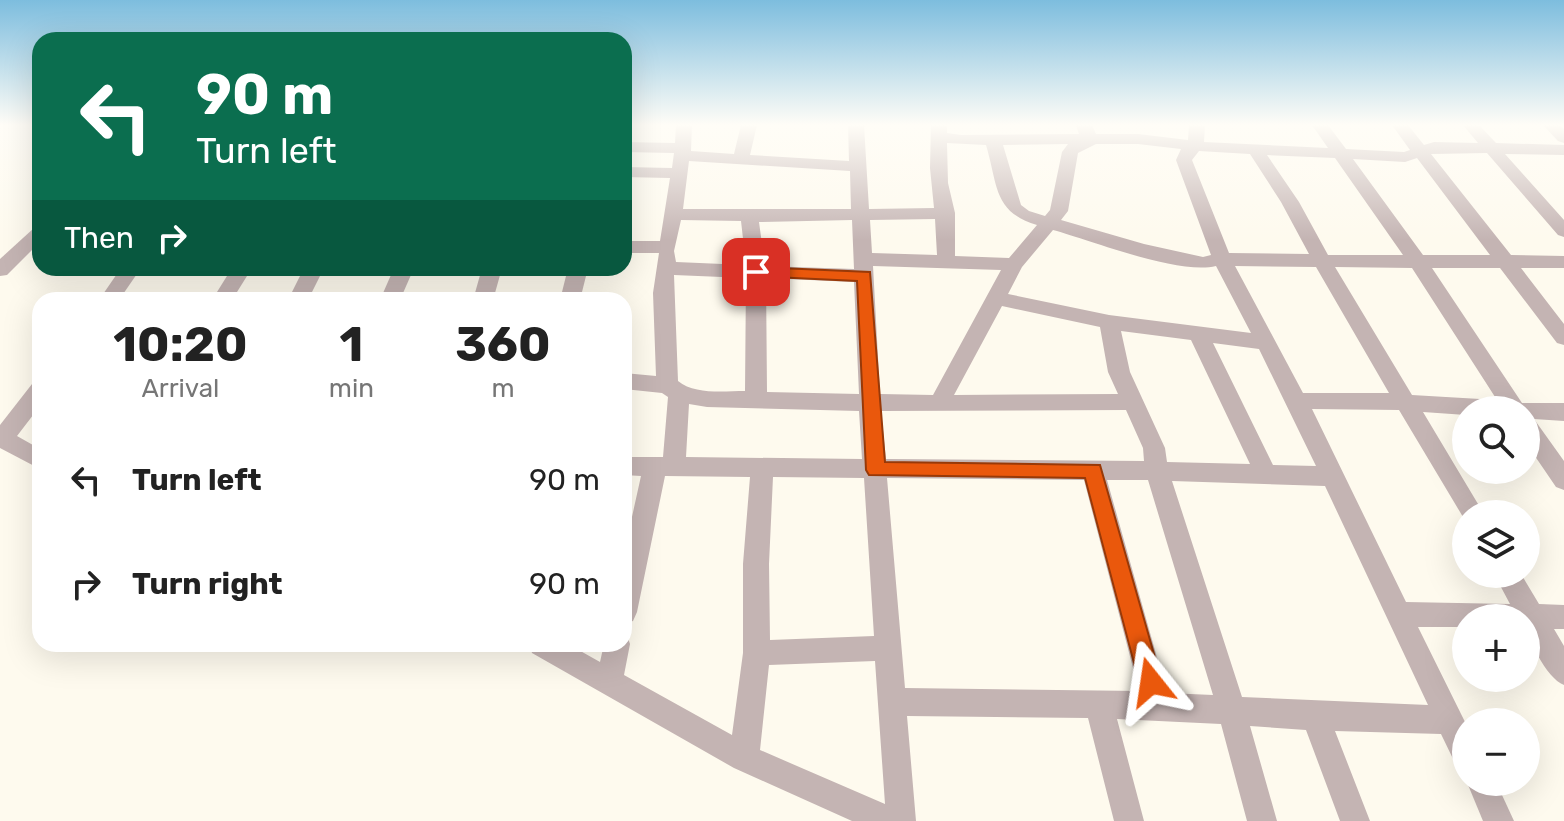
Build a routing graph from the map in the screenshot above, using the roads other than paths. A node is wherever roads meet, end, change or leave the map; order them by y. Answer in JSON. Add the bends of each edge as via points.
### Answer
{"nodes":[{"id":1,"x":663,"y":163,"type":"edge"},
{"id":2,"x":681,"y":163,"type":"edge"},
{"id":3,"x":797,"y":163,"type":"edge"},
{"id":4,"x":860,"y":163,"type":"edge"},
{"id":5,"x":938,"y":163,"type":"edge"},
{"id":6,"x":1001,"y":163,"type":"edge"},
{"id":7,"x":1068,"y":163,"type":"edge"},
{"id":8,"x":1185,"y":163,"type":"edge"},
{"id":9,"x":1264,"y":163,"type":"edge"},
{"id":10,"x":1347,"y":163,"type":"edge"},
{"id":11,"x":1430,"y":163,"type":"edge"},
{"id":12,"x":1504,"y":163,"type":"edge"},
{"id":13,"x":860,"y":167,"type":"junction"},
{"id":14,"x":632,"y":170,"type":"edge"},
{"id":15,"x":946,"y":213,"type":"junction"},
{"id":16,"x":672,"y":214,"type":"junction"},
{"id":17,"x":862,"y":214,"type":"junction"},
{"id":18,"x":749,"y":216,"type":"junction"},
{"id":19,"x":1052,"y":222,"type":"junction"},
{"id":20,"x":1564,"y":231,"type":"edge"},
{"id":21,"x":32,"y":239,"type":"edge"},
{"id":22,"x":632,"y":247,"type":"edge"},
{"id":23,"x":668,"y":247,"type":"junction"},
{"id":24,"x":18,"y":252,"type":"junction"},
{"id":25,"x":32,"y":253,"type":"edge"},
{"id":26,"x":1222,"y":259,"type":"junction"},
{"id":27,"x":946,"y":261,"type":"junction"},
{"id":28,"x":1322,"y":261,"type":"junction"},
{"id":29,"x":1418,"y":262,"type":"junction"},
{"id":30,"x":1504,"y":262,"type":"junction"},
{"id":31,"x":1564,"y":262,"type":"edge"},
{"id":32,"x":1014,"y":264,"type":"junction"},
{"id":33,"x":666,"y":268,"type":"junction"},
{"id":34,"x":864,"y":268,"type":"junction"},
{"id":35,"x":0,"y":270,"type":"edge"},
{"id":36,"x":756,"y":272,"type":"junction"},
{"id":37,"x":997,"y":298,"type":"junction"},
{"id":38,"x":1109,"y":322,"type":"junction"},
{"id":39,"x":1199,"y":335,"type":"junction"},
{"id":40,"x":1564,"y":338,"type":"edge"},
{"id":41,"x":1266,"y":342,"type":"junction"},
{"id":42,"x":632,"y":382,"type":"edge"},
{"id":43,"x":673,"y":390,"type":"junction"},
{"id":44,"x":1506,"y":396,"type":"edge"},
{"id":45,"x":32,"y":400,"type":"edge"},
{"id":46,"x":756,"y":400,"type":"junction"},
{"id":47,"x":1297,"y":401,"type":"junction"},
{"id":48,"x":1132,"y":402,"type":"junction"},
{"id":49,"x":1407,"y":403,"type":"junction"},
{"id":50,"x":939,"y":404,"type":"junction"},
{"id":51,"x":870,"y":405,"type":"junction"},
{"id":52,"x":1452,"y":406,"type":"edge"},
{"id":53,"x":1540,"y":411,"type":"edge"},
{"id":54,"x":1564,"y":412,"type":"edge"},
{"id":55,"x":1,"y":438,"type":"edge"},
{"id":56,"x":1540,"y":445,"type":"edge"},
{"id":57,"x":32,"y":455,"type":"edge"},
{"id":58,"x":632,"y":466,"type":"edge"},
{"id":59,"x":665,"y":466,"type":"junction"},
{"id":60,"x":762,"y":468,"type":"junction"},
{"id":61,"x":876,"y":470,"type":"junction"},
{"id":62,"x":1093,"y":471,"type":"junction"},
{"id":63,"x":1157,"y":471,"type":"junction"},
{"id":64,"x":1267,"y":476,"type":"junction"},
{"id":65,"x":1330,"y":476,"type":"junction"},
{"id":66,"x":1564,"y":480,"type":"edge"},
{"id":67,"x":1464,"y":500,"type":"edge"},
{"id":68,"x":632,"y":584,"type":"edge"},
{"id":69,"x":1397,"y":614,"type":"junction"},
{"id":70,"x":1452,"y":615,"type":"edge"},
{"id":71,"x":1540,"y":616,"type":"edge"},
{"id":72,"x":1564,"y":617,"type":"edge"},
{"id":73,"x":1540,"y":631,"type":"edge"},
{"id":74,"x":886,"y":648,"type":"junction"},
{"id":75,"x":556,"y":652,"type":"edge"},
{"id":76,"x":615,"y":652,"type":"edge"},
{"id":77,"x":757,"y":653,"type":"junction"},
{"id":78,"x":1564,"y":672,"type":"edge"},
{"id":79,"x":609,"y":681,"type":"junction"},
{"id":80,"x":890,"y":702,"type":"junction"},
{"id":81,"x":1099,"y":704,"type":"junction"},
{"id":82,"x":1157,"y":706,"type":"junction"},
{"id":83,"x":1232,"y":711,"type":"junction"},
{"id":84,"x":1315,"y":716,"type":"junction"},
{"id":85,"x":1448,"y":720,"type":"junction"},
{"id":86,"x":1452,"y":728,"type":"edge"},
{"id":87,"x":744,"y":758,"type":"junction"},
{"id":88,"x":1487,"y":796,"type":"edge"},
{"id":89,"x":887,"y":821,"type":"edge"},
{"id":90,"x":901,"y":821,"type":"edge"},
{"id":91,"x":1129,"y":821,"type":"edge"},
{"id":92,"x":1262,"y":821,"type":"edge"},
{"id":93,"x":1355,"y":821,"type":"edge"},
{"id":94,"x":1499,"y":821,"type":"edge"}],
"edges":[{"from":1,"to":14,"type":"street"},
{"from":2,"to":16,"type":"street"},
{"from":3,"to":13,"type":"street"},
{"from":4,"to":13,"type":"street"},
{"from":5,"to":15,"type":"street"},
{"from":6,"to":19,"type":"street","via":[[1016,211]]},
{"from":7,"to":19,"type":"street"},
{"from":8,"to":26,"type":"street"},
{"from":9,"to":28,"type":"street"},
{"from":10,"to":29,"type":"street"},
{"from":11,"to":30,"type":"street"},
{"from":12,"to":20,"type":"street"},
{"from":13,"to":17,"type":"street"},
{"from":15,"to":17,"type":"street"},
{"from":15,"to":27,"type":"street"},
{"from":16,"to":18,"type":"street"},
{"from":16,"to":23,"type":"street"},
{"from":17,"to":18,"type":"street"},
{"from":17,"to":34,"type":"street"},
{"from":18,"to":36,"type":"street"},
{"from":19,"to":26,"type":"street","via":[[1189,261]]},
{"from":19,"to":32,"type":"street"},
{"from":21,"to":24,"type":"street"},
{"from":22,"to":23,"type":"street"},
{"from":23,"to":33,"type":"street"},
{"from":24,"to":25,"type":"street"},
{"from":24,"to":35,"type":"street"},
{"from":26,"to":28,"type":"street"},
{"from":26,"to":41,"type":"street"},
{"from":27,"to":32,"type":"street"},
{"from":27,"to":34,"type":"street"},
{"from":28,"to":29,"type":"street"},
{"from":28,"to":49,"type":"street"},
{"from":29,"to":30,"type":"street"},
{"from":29,"to":44,"type":"street"},
{"from":30,"to":31,"type":"street"},
{"from":30,"to":40,"type":"street"},
{"from":32,"to":37,"type":"street"},
{"from":33,"to":36,"type":"street"},
{"from":33,"to":43,"type":"street","via":[[663,293]]},
{"from":34,"to":36,"type":"street"},
{"from":34,"to":51,"type":"street"},
{"from":36,"to":46,"type":"street"},
{"from":37,"to":38,"type":"street"},
{"from":37,"to":50,"type":"street"},
{"from":38,"to":39,"type":"street"},
{"from":38,"to":48,"type":"street","via":[[1116,364]]},
{"from":39,"to":41,"type":"street"},
{"from":39,"to":64,"type":"street"},
{"from":41,"to":47,"type":"street"},
{"from":42,"to":43,"type":"street"},
{"from":43,"to":46,"type":"street","via":[[707,399]]},
{"from":43,"to":59,"type":"street"},
{"from":45,"to":55,"type":"street"},
{"from":46,"to":51,"type":"street"},
{"from":47,"to":49,"type":"street"},
{"from":47,"to":65,"type":"street"},
{"from":48,"to":50,"type":"street"},
{"from":48,"to":63,"type":"street","via":[[1154,448]]},
{"from":49,"to":52,"type":"street"},
{"from":49,"to":67,"type":"street"},
{"from":50,"to":51,"type":"street"},
{"from":51,"to":61,"type":"street"},
{"from":53,"to":54,"type":"street"},
{"from":55,"to":57,"type":"street"},
{"from":56,"to":66,"type":"street"},
{"from":58,"to":59,"type":"street"},
{"from":59,"to":60,"type":"street"},
{"from":59,"to":68,"type":"street"},
{"from":60,"to":61,"type":"street"},
{"from":60,"to":77,"type":"street"},
{"from":61,"to":62,"type":"street"},
{"from":61,"to":74,"type":"street"},
{"from":62,"to":63,"type":"street"},
{"from":62,"to":82,"type":"street"},
{"from":63,"to":64,"type":"street"},
{"from":63,"to":83,"type":"street"},
{"from":64,"to":65,"type":"street"},
{"from":65,"to":69,"type":"street"},
{"from":69,"to":70,"type":"street"},
{"from":69,"to":85,"type":"street"},
{"from":71,"to":72,"type":"street"},
{"from":73,"to":78,"type":"street"},
{"from":74,"to":77,"type":"street"},
{"from":74,"to":80,"type":"street"},
{"from":75,"to":79,"type":"street"},
{"from":76,"to":79,"type":"street"},
{"from":77,"to":87,"type":"street"},
{"from":79,"to":87,"type":"street"},
{"from":80,"to":81,"type":"street"},
{"from":80,"to":90,"type":"street"},
{"from":81,"to":82,"type":"street"},
{"from":81,"to":91,"type":"street"},
{"from":82,"to":83,"type":"street"},
{"from":83,"to":84,"type":"street"},
{"from":83,"to":92,"type":"street"},
{"from":84,"to":85,"type":"street"},
{"from":84,"to":93,"type":"street"},
{"from":85,"to":86,"type":"street"},
{"from":87,"to":89,"type":"street"},
{"from":88,"to":94,"type":"street"}]}
